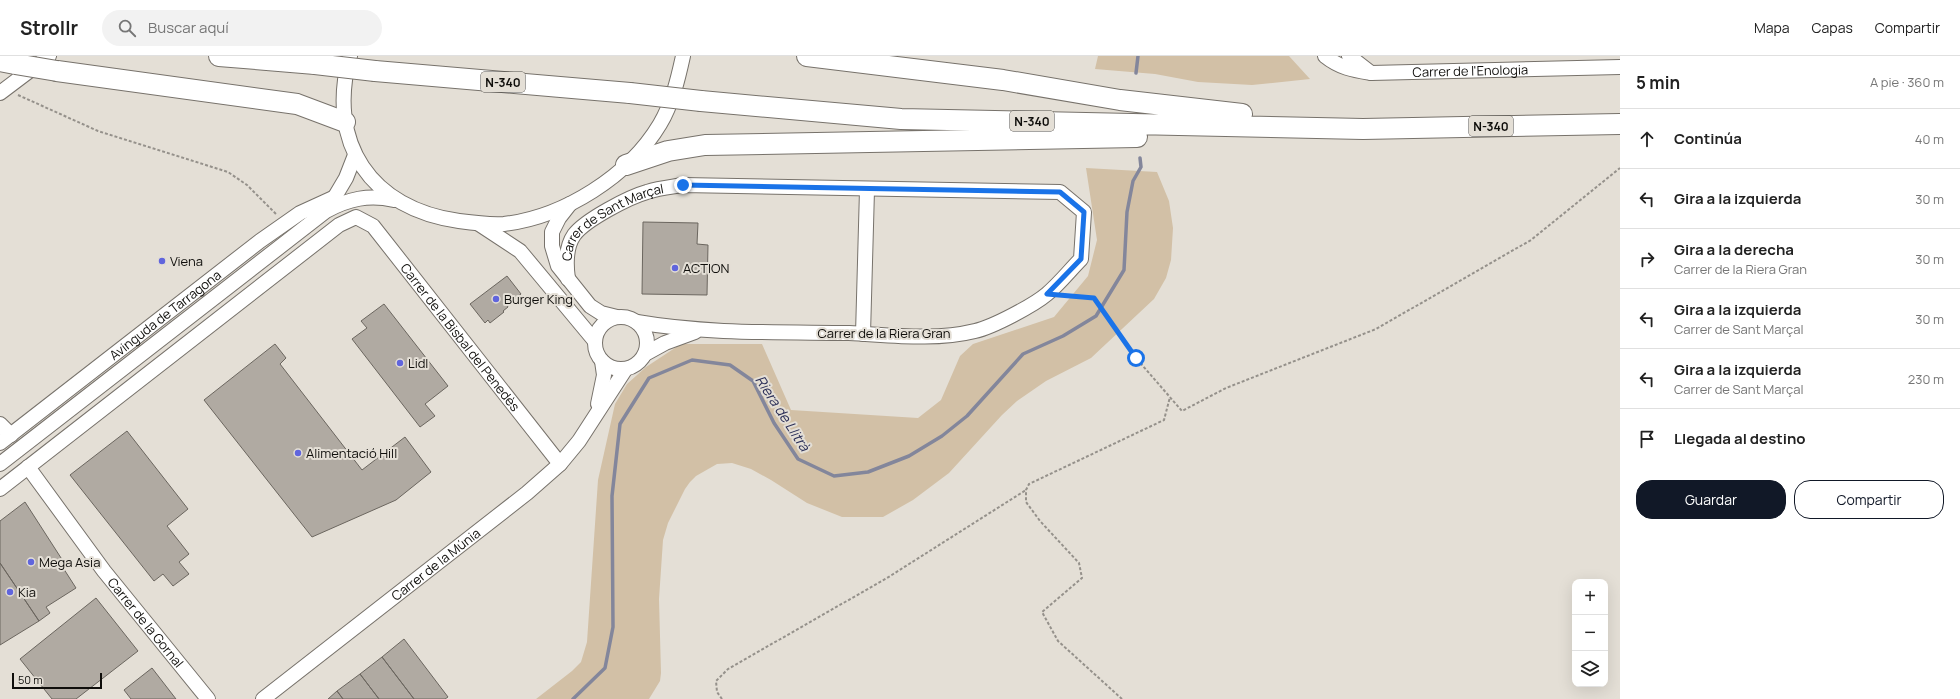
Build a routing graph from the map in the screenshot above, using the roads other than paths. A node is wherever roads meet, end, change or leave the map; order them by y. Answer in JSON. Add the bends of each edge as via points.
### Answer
{"nodes":[{"id":1,"x":219,"y":56,"type":"edge"},
{"id":2,"x":350,"y":56,"type":"edge"},
{"id":3,"x":683,"y":56,"type":"edge"},
{"id":4,"x":807,"y":56,"type":"edge"},
{"id":5,"x":1326,"y":56,"type":"edge"},
{"id":6,"x":1349,"y":56,"type":"edge"},
{"id":7,"x":8,"y":62,"type":"edge"},
{"id":8,"x":53,"y":63,"type":"edge"},
{"id":9,"x":1620,"y":67,"type":"edge"},
{"id":10,"x":1371,"y":73,"type":"junction"},
{"id":11,"x":0,"y":93,"type":"edge"},
{"id":12,"x":345,"y":122,"type":"junction"},
{"id":13,"x":1620,"y":124,"type":"edge"},
{"id":14,"x":1363,"y":129,"type":"junction"},
{"id":15,"x":355,"y":155,"type":"junction"},
{"id":16,"x":626,"y":165,"type":"junction"},
{"id":17,"x":866,"y":190,"type":"junction"},
{"id":18,"x":337,"y":196,"type":"junction"},
{"id":19,"x":358,"y":198,"type":"junction"},
{"id":20,"x":396,"y":200,"type":"junction"},
{"id":21,"x":570,"y":204,"type":"junction"},
{"id":22,"x":326,"y":211,"type":"junction"},
{"id":23,"x":479,"y":224,"type":"junction"},
{"id":24,"x":1081,"y":259,"type":"joint"},
{"id":25,"x":568,"y":279,"type":"junction"},
{"id":26,"x":260,"y":286,"type":"junction"},
{"id":27,"x":617,"y":317,"type":"junction"},
{"id":28,"x":637,"y":322,"type":"junction"},
{"id":29,"x":710,"y":330,"type":"junction"},
{"id":30,"x":863,"y":334,"type":"junction"},
{"id":31,"x":594,"y":340,"type":"junction"},
{"id":32,"x":645,"y":354,"type":"junction"},
{"id":33,"x":602,"y":361,"type":"junction"},
{"id":34,"x":625,"y":370,"type":"junction"},
{"id":35,"x":594,"y":416,"type":"junction"},
{"id":36,"x":0,"y":424,"type":"edge"},
{"id":37,"x":5,"y":439,"type":"edge"},
{"id":38,"x":0,"y":464,"type":"edge"},
{"id":39,"x":560,"y":464,"type":"junction"},
{"id":40,"x":28,"y":467,"type":"junction"},
{"id":41,"x":0,"y":489,"type":"edge"},
{"id":42,"x":208,"y":699,"type":"edge"},
{"id":43,"x":263,"y":699,"type":"edge"}],
"edges":[{"from":1,"to":14,"type":"highway","number":"N-340","bridge":true,"via":[[901,119]]},
{"from":2,"to":12,"type":"street","via":[[345,91]]},
{"from":3,"to":16,"type":"street","via":[[678,78],[660,124]]},
{"from":4,"to":14,"type":"highway","via":[[1003,80],[1120,100],[1246,115],[1333,116]]},
{"from":5,"to":10,"type":"street","name":"Carrer de l'Enologia","via":[[1350,70]]},
{"from":6,"to":10,"type":"street"},
{"from":7,"to":8,"type":"highway","bridge":true},
{"from":8,"to":11,"type":"street"},
{"from":8,"to":12,"type":"highway","via":[[297,104]]},
{"from":9,"to":10,"type":"street","name":"Carrer de l'Enologia"},
{"from":12,"to":15,"type":"street"},
{"from":13,"to":14,"type":"highway","number":"N-340"},
{"from":14,"to":16,"type":"highway","via":[[1335,138],[1118,137],[705,145],[668,151]]},
{"from":15,"to":18,"type":"street","name":"Avinguda de Tarragona"},
{"from":15,"to":20,"type":"street","via":[[371,178]]},
{"from":16,"to":21,"type":"street","via":[[609,180]]},
{"from":17,"to":24,"type":"street","name":"Carrer de Sant Marçal","via":[[1060,192],[1084,212]]},
{"from":17,"to":25,"type":"street","name":"Carrer de Sant Marçal","via":[[683,185],[647,192],[615,206],[590,221],[574,235],[568,250]]},
{"from":17,"to":30,"type":"street"},
{"from":18,"to":22,"type":"street","name":"Avinguda de Tarragona"},
{"from":18,"to":37,"type":"street","name":"Avinguda de Tarragona","via":[[300,213],[260,241]]},
{"from":19,"to":20,"type":"street","name":"Avinguda de Tarragona","via":[[379,197]]},
{"from":19,"to":22,"type":"street","name":"Avinguda de Tarragona","via":[[341,202]]},
{"from":19,"to":26,"type":"street","via":[[303,240]]},
{"from":20,"to":23,"type":"street","via":[[422,213]]},
{"from":21,"to":23,"type":"street","via":[[505,224]]},
{"from":21,"to":25,"type":"street","via":[[552,232],[552,246],[558,266]]},
{"from":22,"to":38,"type":"street","name":"Avinguda de Tarragona"},
{"from":23,"to":31,"type":"street","via":[[520,251]]},
{"from":24,"to":30,"type":"street","name":"Carrer de la Riera Gran","via":[[1047,294],[998,323],[976,331],[944,336]]},
{"from":25,"to":27,"type":"street","via":[[590,306],[600,313]]},
{"from":26,"to":39,"type":"street","name":"Carrer de la Bisbal del Penedès","via":[[339,225],[356,217],[373,226]]},
{"from":26,"to":40,"type":"street"},
{"from":27,"to":28,"type":"street","via":[[627,317]]},
{"from":27,"to":31,"type":"street","via":[[607,320],[599,327]]},
{"from":28,"to":29,"type":"street","name":"Carrer de la Riera Gran"},
{"from":28,"to":32,"type":"street","via":[[648,340]]},
{"from":29,"to":30,"type":"street","name":"Carrer de la Riera Gran"},
{"from":29,"to":32,"type":"street","name":"Carrer de la Riera Gran","via":[[687,334]]},
{"from":31,"to":33,"type":"street","via":[[596,352]]},
{"from":32,"to":34,"type":"street","via":[[643,359]]},
{"from":33,"to":34,"type":"street","via":[[614,369]]},
{"from":33,"to":35,"type":"street","name":"Carrer de la Múnia","via":[[604,375]]},
{"from":34,"to":35,"type":"street","name":"Carrer de la Múnia"},
{"from":35,"to":39,"type":"street","name":"Carrer de la Múnia","via":[[579,441]]},
{"from":36,"to":37,"type":"street"},
{"from":39,"to":43,"type":"street","name":"Carrer de la Múnia","via":[[528,492]]},
{"from":40,"to":41,"type":"street"},
{"from":40,"to":42,"type":"street","name":"Carrer de la Gornal","via":[[104,571]]}]}
